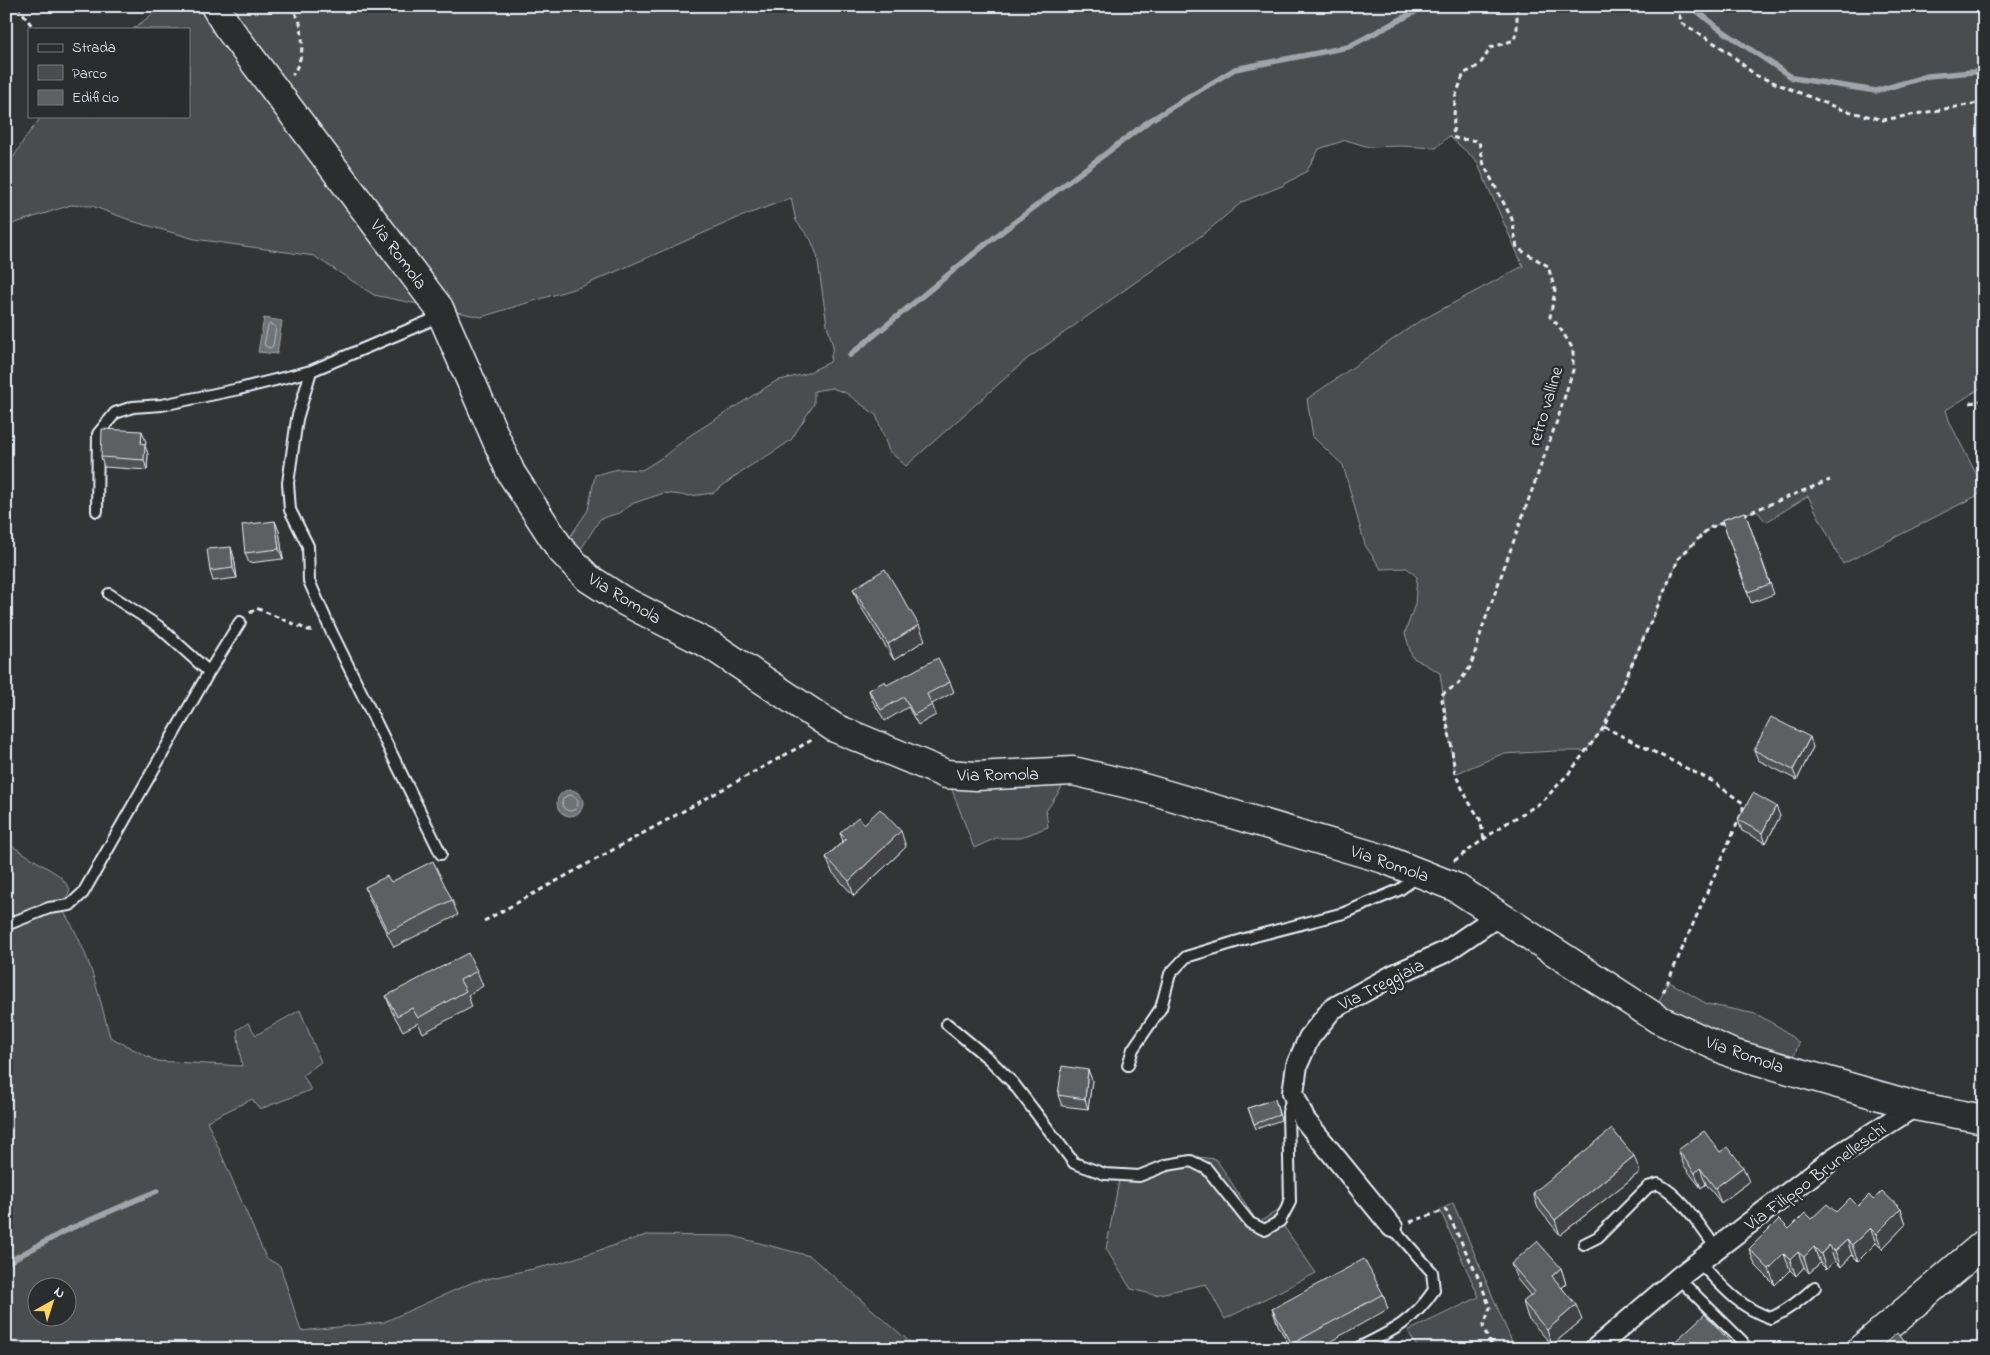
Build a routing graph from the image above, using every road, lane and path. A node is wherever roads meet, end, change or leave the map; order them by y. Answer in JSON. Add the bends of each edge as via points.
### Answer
{"nodes":[{"id":1,"x":18,"y":6,"type":"edge"},
{"id":2,"x":215,"y":6,"type":"edge"},
{"id":3,"x":290,"y":6,"type":"edge"},
{"id":4,"x":1518,"y":6,"type":"edge"},
{"id":5,"x":1676,"y":6,"type":"edge"},
{"id":6,"x":33,"y":28,"type":"edge"},
{"id":7,"x":302,"y":55,"type":"dead end"},
{"id":8,"x":1984,"y":102,"type":"edge"},
{"id":9,"x":442,"y":316,"type":"junction"},
{"id":10,"x":311,"y":371,"type":"junction"},
{"id":11,"x":1984,"y":400,"type":"edge"},
{"id":12,"x":1970,"y":403,"type":"dead end"},
{"id":13,"x":1830,"y":480,"type":"dead end"},
{"id":14,"x":97,"y":511,"type":"dead end"},
{"id":15,"x":1741,"y":516,"type":"edge"},
{"id":16,"x":1733,"y":519,"type":"edge"},
{"id":17,"x":109,"y":594,"type":"dead end"},
{"id":18,"x":240,"y":622,"type":"joint"},
{"id":19,"x":332,"y":633,"type":"junction"},
{"id":20,"x":209,"y":672,"type":"junction"},
{"id":21,"x":1604,"y":727,"type":"junction"},
{"id":22,"x":835,"y":728,"type":"junction"},
{"id":23,"x":1484,"y":839,"type":"junction"},
{"id":24,"x":441,"y":854,"type":"dead end"},
{"id":25,"x":1428,"y":876,"type":"junction"},
{"id":26,"x":1499,"y":915,"type":"junction"},
{"id":27,"x":484,"y":921,"type":"dead end"},
{"id":28,"x":6,"y":924,"type":"edge"},
{"id":29,"x":1653,"y":1016,"type":"junction"},
{"id":30,"x":947,"y":1024,"type":"dead end"},
{"id":31,"x":1128,"y":1065,"type":"dead end"},
{"id":32,"x":1293,"y":1093,"type":"junction"},
{"id":33,"x":1915,"y":1106,"type":"junction"},
{"id":34,"x":1984,"y":1119,"type":"edge"},
{"id":35,"x":1392,"y":1227,"type":"junction"},
{"id":36,"x":1584,"y":1244,"type":"dead end"},
{"id":37,"x":1984,"y":1244,"type":"edge"},
{"id":38,"x":1717,"y":1249,"type":"junction"},
{"id":39,"x":1699,"y":1262,"type":"junction"},
{"id":40,"x":1678,"y":1278,"type":"junction"},
{"id":41,"x":1815,"y":1287,"type":"dead end"},
{"id":42,"x":1356,"y":1349,"type":"edge"},
{"id":43,"x":1493,"y":1349,"type":"edge"},
{"id":44,"x":1595,"y":1349,"type":"edge"},
{"id":45,"x":1746,"y":1349,"type":"edge"},
{"id":46,"x":1861,"y":1349,"type":"edge"}],
"edges":[{"from":1,"to":6,"type":"path"},
{"from":2,"to":9,"type":"street","name":"Via Romola","via":[[431,296]]},
{"from":3,"to":7,"type":"path","via":[[300,21]]},
{"from":4,"to":23,"type":"path","name":"retro valline","via":[[1514,40],[1490,48],[1484,61],[1464,73],[1455,98],[1453,137],[1479,142],[1484,165],[1512,220],[1517,248],[1548,266],[1555,291],[1550,317],[1573,349],[1573,370],[1471,666],[1458,684],[1441,695],[1455,774],[1480,819]]},
{"from":5,"to":8,"type":"path","via":[[1682,23],[1727,51],[1755,75],[1840,109],[1883,120]]},
{"from":9,"to":10,"type":"lane"},
{"from":9,"to":22,"type":"street","name":"Via Romola","via":[[511,473],[561,550],[588,578],[622,600],[712,646]]},
{"from":10,"to":14,"type":"lane","via":[[240,389],[115,413],[98,434]]},
{"from":10,"to":19,"type":"lane","via":[[297,419],[288,483],[290,510],[308,546],[309,581]]},
{"from":11,"to":12,"type":"path"},
{"from":13,"to":15,"type":"path"},
{"from":16,"to":21,"type":"path","via":[[1710,528],[1679,558]]},
{"from":17,"to":20,"type":"lane","via":[[158,626]]},
{"from":18,"to":19,"type":"path","via":[[256,608],[308,630]]},
{"from":18,"to":20,"type":"lane"},
{"from":19,"to":24,"type":"lane"},
{"from":20,"to":28,"type":"lane","via":[[83,894],[70,905],[49,908]]},
{"from":21,"to":23,"type":"path","via":[[1542,802]]},
{"from":21,"to":29,"type":"path","via":[[1712,781],[1743,803],[1743,810]]},
{"from":22,"to":25,"type":"street","name":"Via Romola","via":[[946,774],[976,776],[1073,771],[1137,786],[1384,858]]},
{"from":22,"to":27,"type":"path"},
{"from":23,"to":25,"type":"path"},
{"from":25,"to":26,"type":"street","name":"Via Romola","via":[[1455,887]]},
{"from":25,"to":31,"type":"lane","via":[[1344,913],[1186,957],[1170,974],[1160,1008],[1133,1049]]},
{"from":26,"to":29,"type":"street","name":"Via Romola"},
{"from":26,"to":32,"type":"street","name":"Via Treggiaia","via":[[1445,952],[1332,1009],[1309,1038],[1297,1065]]},
{"from":29,"to":33,"type":"street","name":"Via Romola","via":[[1731,1053]]},
{"from":30,"to":32,"type":"lane","via":[[1013,1083],[1074,1164],[1105,1174],[1139,1176],[1167,1165],[1191,1161],[1207,1169],[1250,1223],[1265,1230],[1280,1221],[1290,1202],[1288,1112]]},
{"from":32,"to":35,"type":"street","via":[[1304,1119]]},
{"from":33,"to":34,"type":"street","name":"Via Romola"},
{"from":33,"to":38,"type":"street","name":"Via Filippo Brunelleschi","via":[[1834,1158]]},
{"from":35,"to":42,"type":"lane","via":[[1432,1272],[1434,1290],[1423,1306],[1398,1328]]},
{"from":35,"to":43,"type":"path","via":[[1446,1210],[1490,1308],[1483,1327]]},
{"from":36,"to":38,"type":"lane","via":[[1598,1237],[1648,1187],[1658,1184],[1679,1201]]},
{"from":37,"to":46,"type":"street"},
{"from":38,"to":39,"type":"street","name":"Via Filippo Brunelleschi"},
{"from":39,"to":40,"type":"street","name":"Via Filippo Brunelleschi"},
{"from":39,"to":41,"type":"lane","via":[[1735,1300],[1771,1318],[1798,1303]]},
{"from":40,"to":44,"type":"street","name":"Via Filippo Brunelleschi"},
{"from":40,"to":45,"type":"lane","via":[[1742,1341]]}]}
